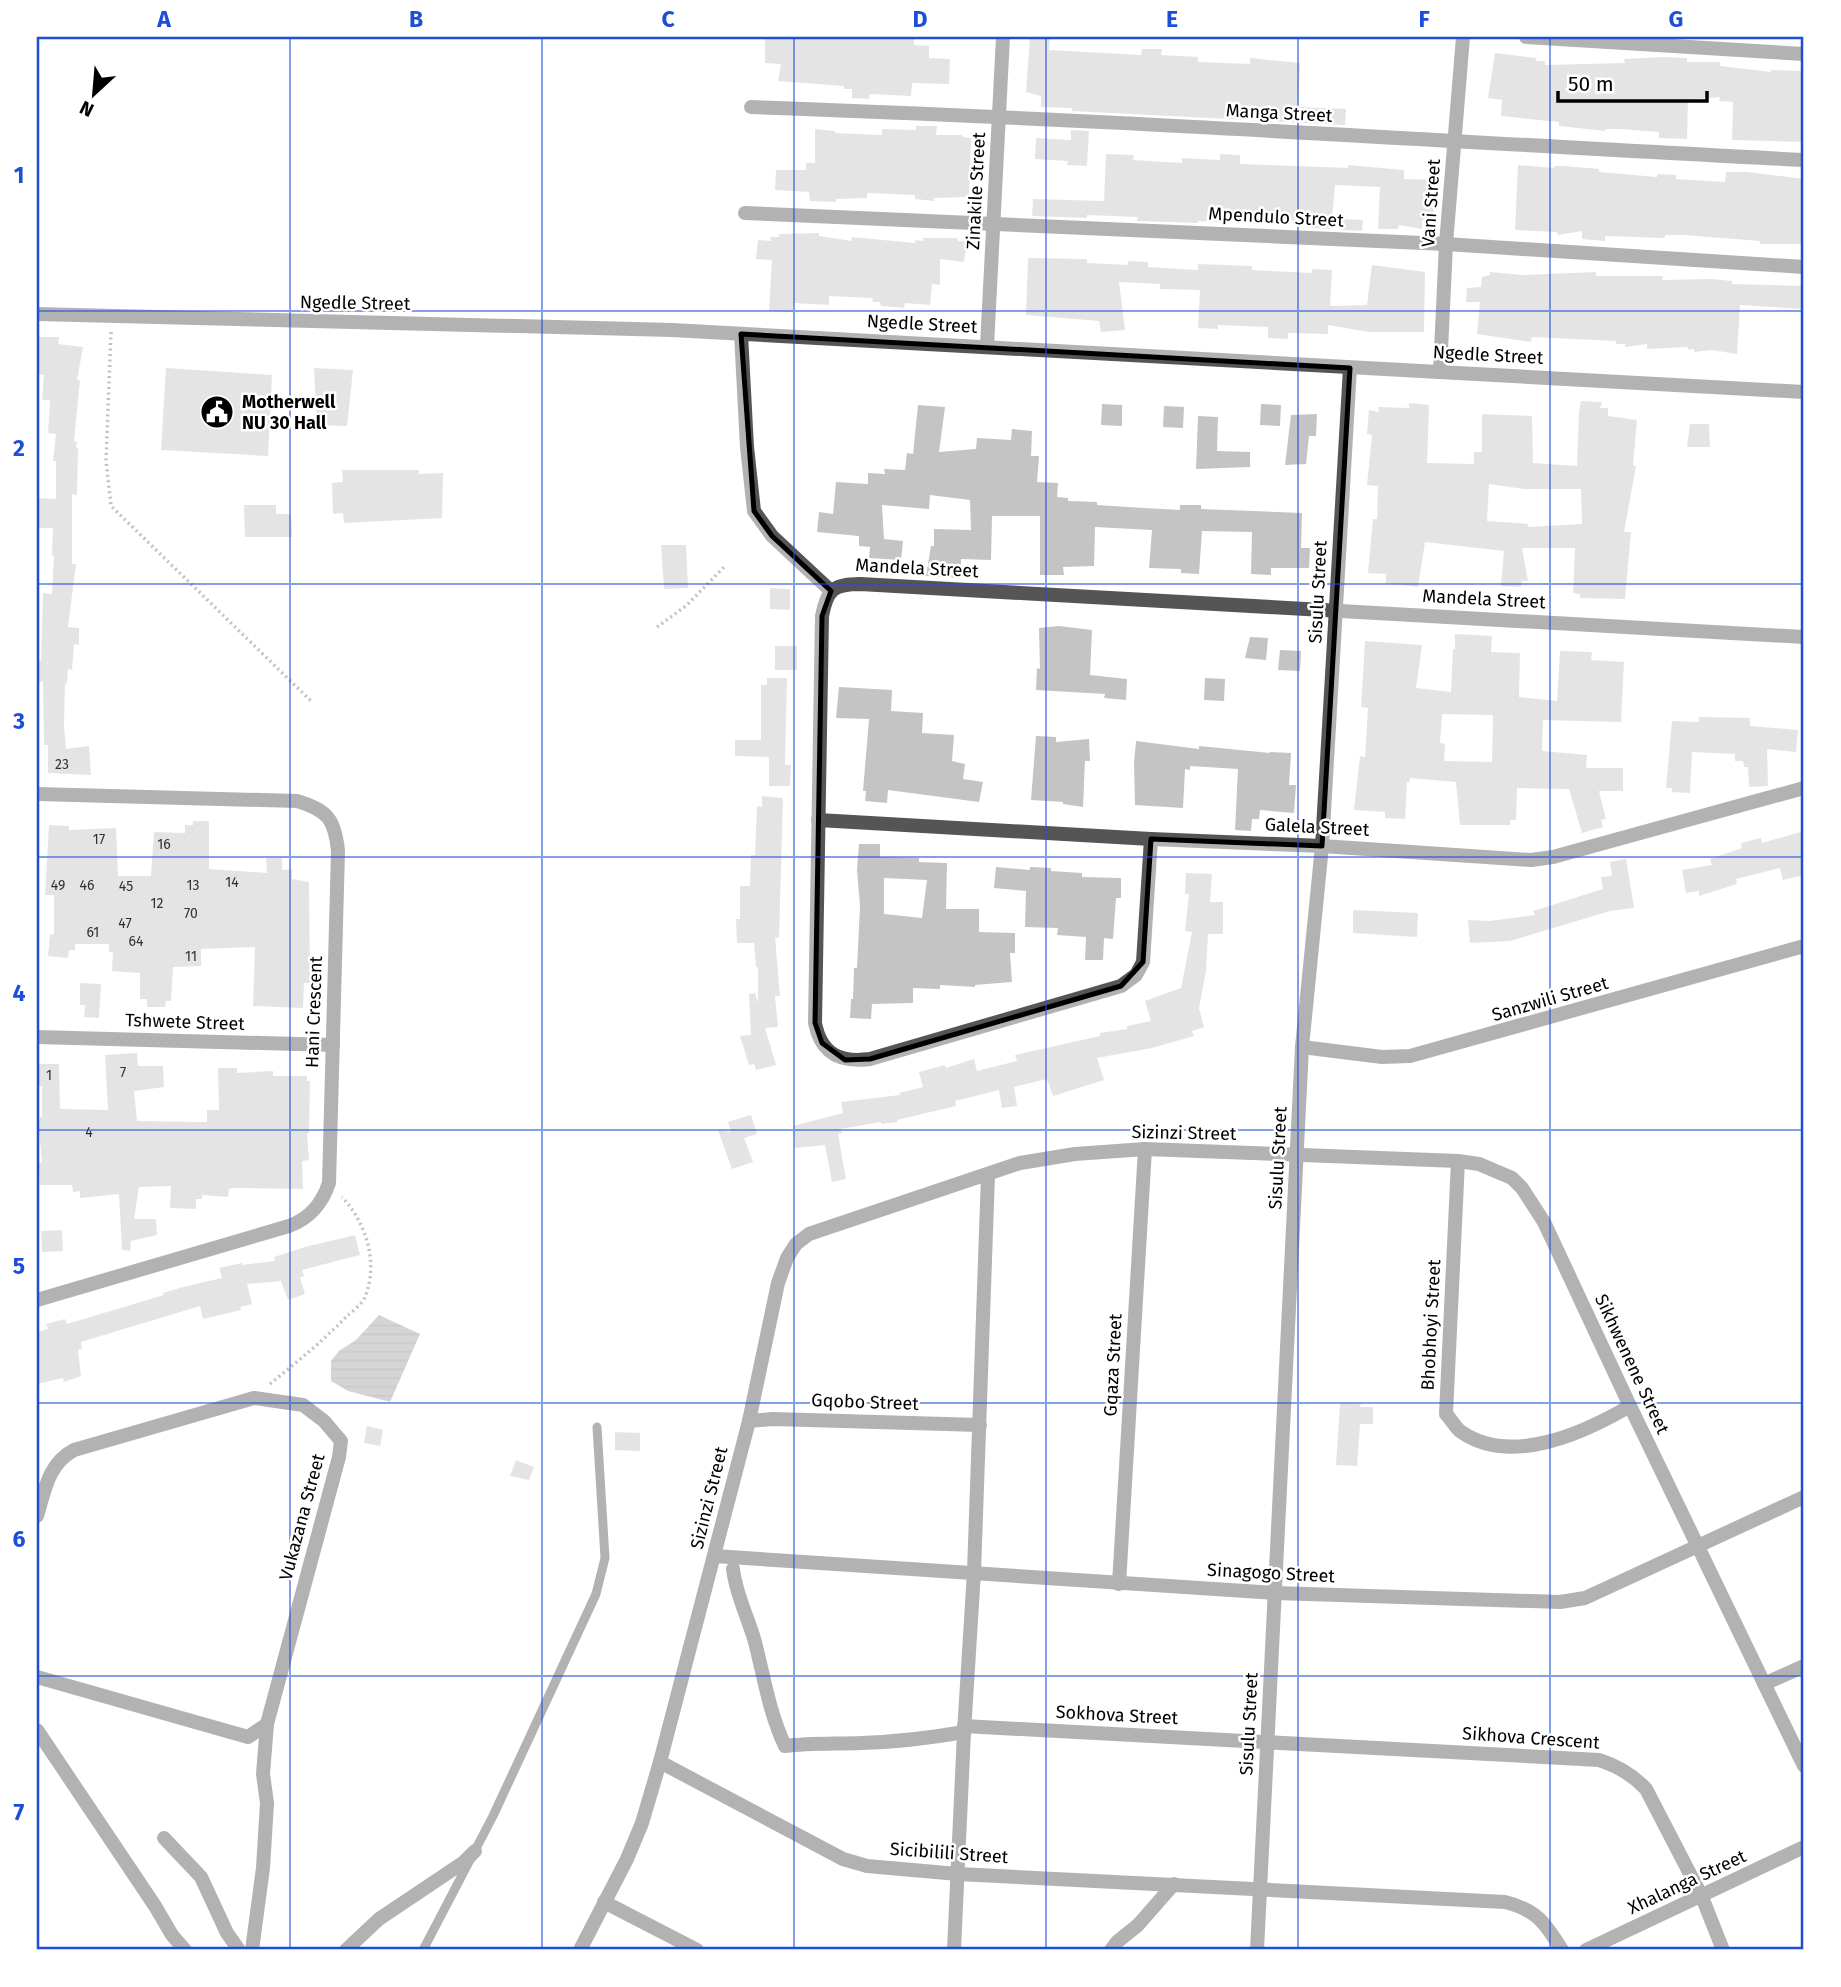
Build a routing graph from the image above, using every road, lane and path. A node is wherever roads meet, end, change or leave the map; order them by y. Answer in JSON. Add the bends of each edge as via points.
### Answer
{"nodes":[{"id":1,"x":1003,"y":37,"type":"edge"},
{"id":2,"x":1462,"y":37,"type":"edge"},
{"id":3,"x":1526,"y":37,"type":"edge"},
{"id":4,"x":1804,"y":54,"type":"edge"},
{"id":5,"x":751,"y":107,"type":"dead end"},
{"id":6,"x":999,"y":115,"type":"junction"},
{"id":7,"x":1455,"y":142,"type":"junction"},
{"id":8,"x":1804,"y":160,"type":"edge"},
{"id":9,"x":745,"y":213,"type":"dead end"},
{"id":10,"x":994,"y":223,"type":"junction"},
{"id":11,"x":1446,"y":244,"type":"junction"},
{"id":12,"x":1804,"y":267,"type":"edge"},
{"id":13,"x":37,"y":314,"type":"edge"},
{"id":14,"x":112,"y":316,"type":"junction"},
{"id":15,"x":740,"y":334,"type":"junction"},
{"id":16,"x":987,"y":346,"type":"junction"},
{"id":17,"x":1350,"y":368,"type":"junction"},
{"id":18,"x":1440,"y":372,"type":"junction"},
{"id":19,"x":1804,"y":392,"type":"edge"},
{"id":20,"x":724,"y":567,"type":"dead end"},
{"id":21,"x":831,"y":591,"type":"junction"},
{"id":22,"x":1336,"y":610,"type":"junction"},
{"id":23,"x":657,"y":627,"type":"dead end"},
{"id":24,"x":1804,"y":637,"type":"edge"},
{"id":25,"x":311,"y":701,"type":"dead end"},
{"id":26,"x":1804,"y":789,"type":"edge"},
{"id":27,"x":37,"y":794,"type":"edge"},
{"id":28,"x":818,"y":820,"type":"junction"},
{"id":29,"x":1151,"y":839,"type":"junction"},
{"id":30,"x":1322,"y":846,"type":"junction"},
{"id":31,"x":1804,"y":946,"type":"edge"},
{"id":32,"x":37,"y":1037,"type":"edge"},
{"id":33,"x":333,"y":1045,"type":"junction"},
{"id":34,"x":1302,"y":1047,"type":"junction"},
{"id":35,"x":1145,"y":1149,"type":"junction"},
{"id":36,"x":1298,"y":1156,"type":"junction"},
{"id":37,"x":1458,"y":1161,"type":"junction"},
{"id":38,"x":988,"y":1175,"type":"junction"},
{"id":39,"x":328,"y":1183,"type":"junction"},
{"id":40,"x":37,"y":1300,"type":"edge"},
{"id":41,"x":254,"y":1398,"type":"junction"},
{"id":42,"x":1630,"y":1406,"type":"junction"},
{"id":43,"x":749,"y":1421,"type":"junction"},
{"id":44,"x":980,"y":1425,"type":"junction"},
{"id":45,"x":597,"y":1427,"type":"dead end"},
{"id":46,"x":1804,"y":1497,"type":"edge"},
{"id":47,"x":37,"y":1516,"type":"edge"},
{"id":48,"x":1698,"y":1545,"type":"junction"},
{"id":49,"x":715,"y":1556,"type":"junction"},
{"id":50,"x":733,"y":1569,"type":"dead end"},
{"id":51,"x":974,"y":1572,"type":"junction"},
{"id":52,"x":1119,"y":1584,"type":"junction"},
{"id":53,"x":1275,"y":1593,"type":"junction"},
{"id":54,"x":1804,"y":1666,"type":"edge"},
{"id":55,"x":37,"y":1677,"type":"edge"},
{"id":56,"x":1763,"y":1684,"type":"junction"},
{"id":57,"x":267,"y":1724,"type":"junction"},
{"id":58,"x":964,"y":1729,"type":"junction"},
{"id":59,"x":37,"y":1730,"type":"edge"},
{"id":60,"x":1268,"y":1742,"type":"junction"},
{"id":61,"x":660,"y":1762,"type":"junction"},
{"id":62,"x":1804,"y":1766,"type":"edge"},
{"id":63,"x":164,"y":1838,"type":"dead end"},
{"id":64,"x":1804,"y":1847,"type":"edge"},
{"id":65,"x":475,"y":1851,"type":"junction"},
{"id":66,"x":958,"y":1874,"type":"junction"},
{"id":67,"x":1174,"y":1884,"type":"junction"},
{"id":68,"x":1260,"y":1889,"type":"junction"},
{"id":69,"x":1702,"y":1897,"type":"junction"},
{"id":70,"x":604,"y":1902,"type":"junction"},
{"id":71,"x":185,"y":1950,"type":"edge"},
{"id":72,"x":239,"y":1950,"type":"edge"},
{"id":73,"x":252,"y":1950,"type":"edge"},
{"id":74,"x":346,"y":1950,"type":"edge"},
{"id":75,"x":423,"y":1950,"type":"edge"},
{"id":76,"x":580,"y":1950,"type":"edge"},
{"id":77,"x":697,"y":1950,"type":"edge"},
{"id":78,"x":954,"y":1950,"type":"edge"},
{"id":79,"x":1111,"y":1950,"type":"edge"},
{"id":80,"x":1257,"y":1950,"type":"edge"},
{"id":81,"x":1562,"y":1950,"type":"edge"},
{"id":82,"x":1586,"y":1950,"type":"edge"},
{"id":83,"x":1723,"y":1950,"type":"edge"}],
"edges":[{"from":1,"to":6,"type":"street","name":"Zinakile Street"},
{"from":2,"to":7,"type":"street","name":"Vani Street"},
{"from":3,"to":4,"type":"street"},
{"from":5,"to":6,"type":"street","name":"Manga Street"},
{"from":6,"to":7,"type":"street","name":"Manga Street"},
{"from":6,"to":10,"type":"street","name":"Zinakile Street"},
{"from":7,"to":8,"type":"street","name":"Manga Street"},
{"from":7,"to":11,"type":"street","name":"Vani Street"},
{"from":9,"to":10,"type":"street","name":"Mpendulo Street"},
{"from":10,"to":11,"type":"street","name":"Mpendulo Street"},
{"from":10,"to":16,"type":"street","name":"Zinakile Street"},
{"from":11,"to":12,"type":"street","name":"Mpendulo Street"},
{"from":11,"to":18,"type":"street","name":"Vani Street"},
{"from":13,"to":14,"type":"street","name":"Ngedle Street"},
{"from":14,"to":15,"type":"street","name":"Ngedle Street"},
{"from":14,"to":25,"type":"path","via":[[106,460],[111,506]]},
{"from":15,"to":16,"type":"street","name":"Ngedle Street"},
{"from":15,"to":21,"type":"street","via":[[754,511],[772,536]]},
{"from":16,"to":17,"type":"street","name":"Ngedle Street"},
{"from":17,"to":18,"type":"street","name":"Ngedle Street"},
{"from":17,"to":22,"type":"street","name":"Sisulu Street"},
{"from":18,"to":19,"type":"street","name":"Ngedle Street"},
{"from":20,"to":23,"type":"path","via":[[687,605]]},
{"from":21,"to":22,"type":"street","name":"Mandela Street","via":[[836,586],[860,584]]},
{"from":21,"to":28,"type":"street","via":[[822,615]]},
{"from":22,"to":24,"type":"street","name":"Mandela Street"},
{"from":22,"to":30,"type":"street","name":"Sisulu Street"},
{"from":26,"to":30,"type":"street","name":"Galela Street","via":[[1531,860]]},
{"from":27,"to":33,"type":"street","name":"Hani Crescent","via":[[298,801],[325,813],[336,833],[338,851]]},
{"from":28,"to":29,"type":"street","name":"Galela Street"},
{"from":28,"to":29,"type":"street","via":[[815,1023],[828,1051],[856,1061],[1129,981],[1143,962]]},
{"from":29,"to":30,"type":"street","name":"Galela Street"},
{"from":30,"to":34,"type":"street","name":"Sisulu Street"},
{"from":31,"to":34,"type":"street","name":"Sanzwili Street","via":[[1410,1056]]},
{"from":32,"to":33,"type":"street","name":"Tshwete Street"},
{"from":33,"to":39,"type":"street","name":"Hani Crescent"},
{"from":34,"to":36,"type":"street","name":"Sisulu Street"},
{"from":35,"to":36,"type":"street","name":"Sizinzi Street"},
{"from":35,"to":38,"type":"street","name":"Sizinzi Street","via":[[1043,1158]]},
{"from":35,"to":52,"type":"street","name":"Gqaza Street"},
{"from":36,"to":37,"type":"street","name":"Sikhwenene Street"},
{"from":36,"to":53,"type":"street","name":"Sisulu Street"},
{"from":37,"to":42,"type":"street","name":"Sikhwenene Street","via":[[1512,1178],[1533,1204]]},
{"from":37,"to":42,"type":"street","name":"Bhobhoyi Street","via":[[1446,1414],[1460,1430],[1497,1445],[1548,1444]]},
{"from":38,"to":43,"type":"street","name":"Sizinzi Street","via":[[809,1234],[796,1244],[778,1283]]},
{"from":38,"to":44,"type":"street"},
{"from":39,"to":40,"type":"street","name":"Hani Crescent","via":[[317,1207],[289,1226]]},
{"from":39,"to":41,"type":"path","via":[[352,1208],[365,1233],[372,1263],[365,1298]]},
{"from":41,"to":47,"type":"street","name":"Vukazana Street","via":[[61,1457],[50,1473]]},
{"from":41,"to":57,"type":"street","name":"Vukazana Street","via":[[303,1405],[341,1441]]},
{"from":42,"to":48,"type":"street","name":"Sikhwenene Street"},
{"from":43,"to":44,"type":"street","name":"Gqobo Street"},
{"from":43,"to":49,"type":"street","name":"Sizinzi Street"},
{"from":44,"to":51,"type":"street"},
{"from":45,"to":65,"type":"lane","via":[[604,1558],[596,1594]]},
{"from":46,"to":48,"type":"street","name":"Sinagogo Street"},
{"from":48,"to":53,"type":"street","name":"Sinagogo Street","via":[[1585,1598],[1560,1602]]},
{"from":48,"to":56,"type":"street","name":"Sikhwenene Street"},
{"from":49,"to":51,"type":"street","name":"Sinagogo Street"},
{"from":49,"to":61,"type":"street","name":"Sizinzi Street"},
{"from":50,"to":58,"type":"street","name":"Sokhova Street","via":[[785,1746],[918,1740]]},
{"from":51,"to":52,"type":"street","name":"Sinagogo Street"},
{"from":51,"to":58,"type":"street"},
{"from":52,"to":53,"type":"street","name":"Sinagogo Street"},
{"from":53,"to":60,"type":"street","name":"Sisulu Street"},
{"from":54,"to":56,"type":"street"},
{"from":55,"to":57,"type":"street","via":[[247,1737]]},
{"from":56,"to":62,"type":"street","name":"Sikhwenene Street"},
{"from":57,"to":73,"type":"street","via":[[264,1855]]},
{"from":58,"to":60,"type":"street","name":"Sokhova Street"},
{"from":58,"to":66,"type":"street"},
{"from":59,"to":71,"type":"street"},
{"from":60,"to":68,"type":"street","name":"Sisulu Street"},
{"from":60,"to":69,"type":"street","name":"Sikhova Crescent","via":[[1599,1760],[1619,1766],[1646,1788]]},
{"from":61,"to":66,"type":"street","name":"Sicibilili Street","via":[[843,1859],[867,1866]]},
{"from":61,"to":70,"type":"street","name":"Sizinzi Street","via":[[642,1823]]},
{"from":63,"to":72,"type":"street","via":[[201,1877]]},
{"from":64,"to":69,"type":"street","name":"Xhalanga Street"},
{"from":65,"to":74,"type":"street","via":[[379,1919]]},
{"from":65,"to":75,"type":"lane"},
{"from":66,"to":67,"type":"street","name":"Sicibilili Street"},
{"from":66,"to":78,"type":"street"},
{"from":67,"to":68,"type":"street","name":"Sicibilili Street"},
{"from":67,"to":79,"type":"street"},
{"from":68,"to":80,"type":"street","name":"Sisulu Street"},
{"from":68,"to":81,"type":"street","via":[[1505,1902],[1539,1917]]},
{"from":69,"to":82,"type":"street","name":"Xhalanga Street"},
{"from":69,"to":83,"type":"street","name":"Sikhova Crescent"},
{"from":70,"to":76,"type":"street","name":"Sizinzi Street"},
{"from":70,"to":77,"type":"street"}]}
